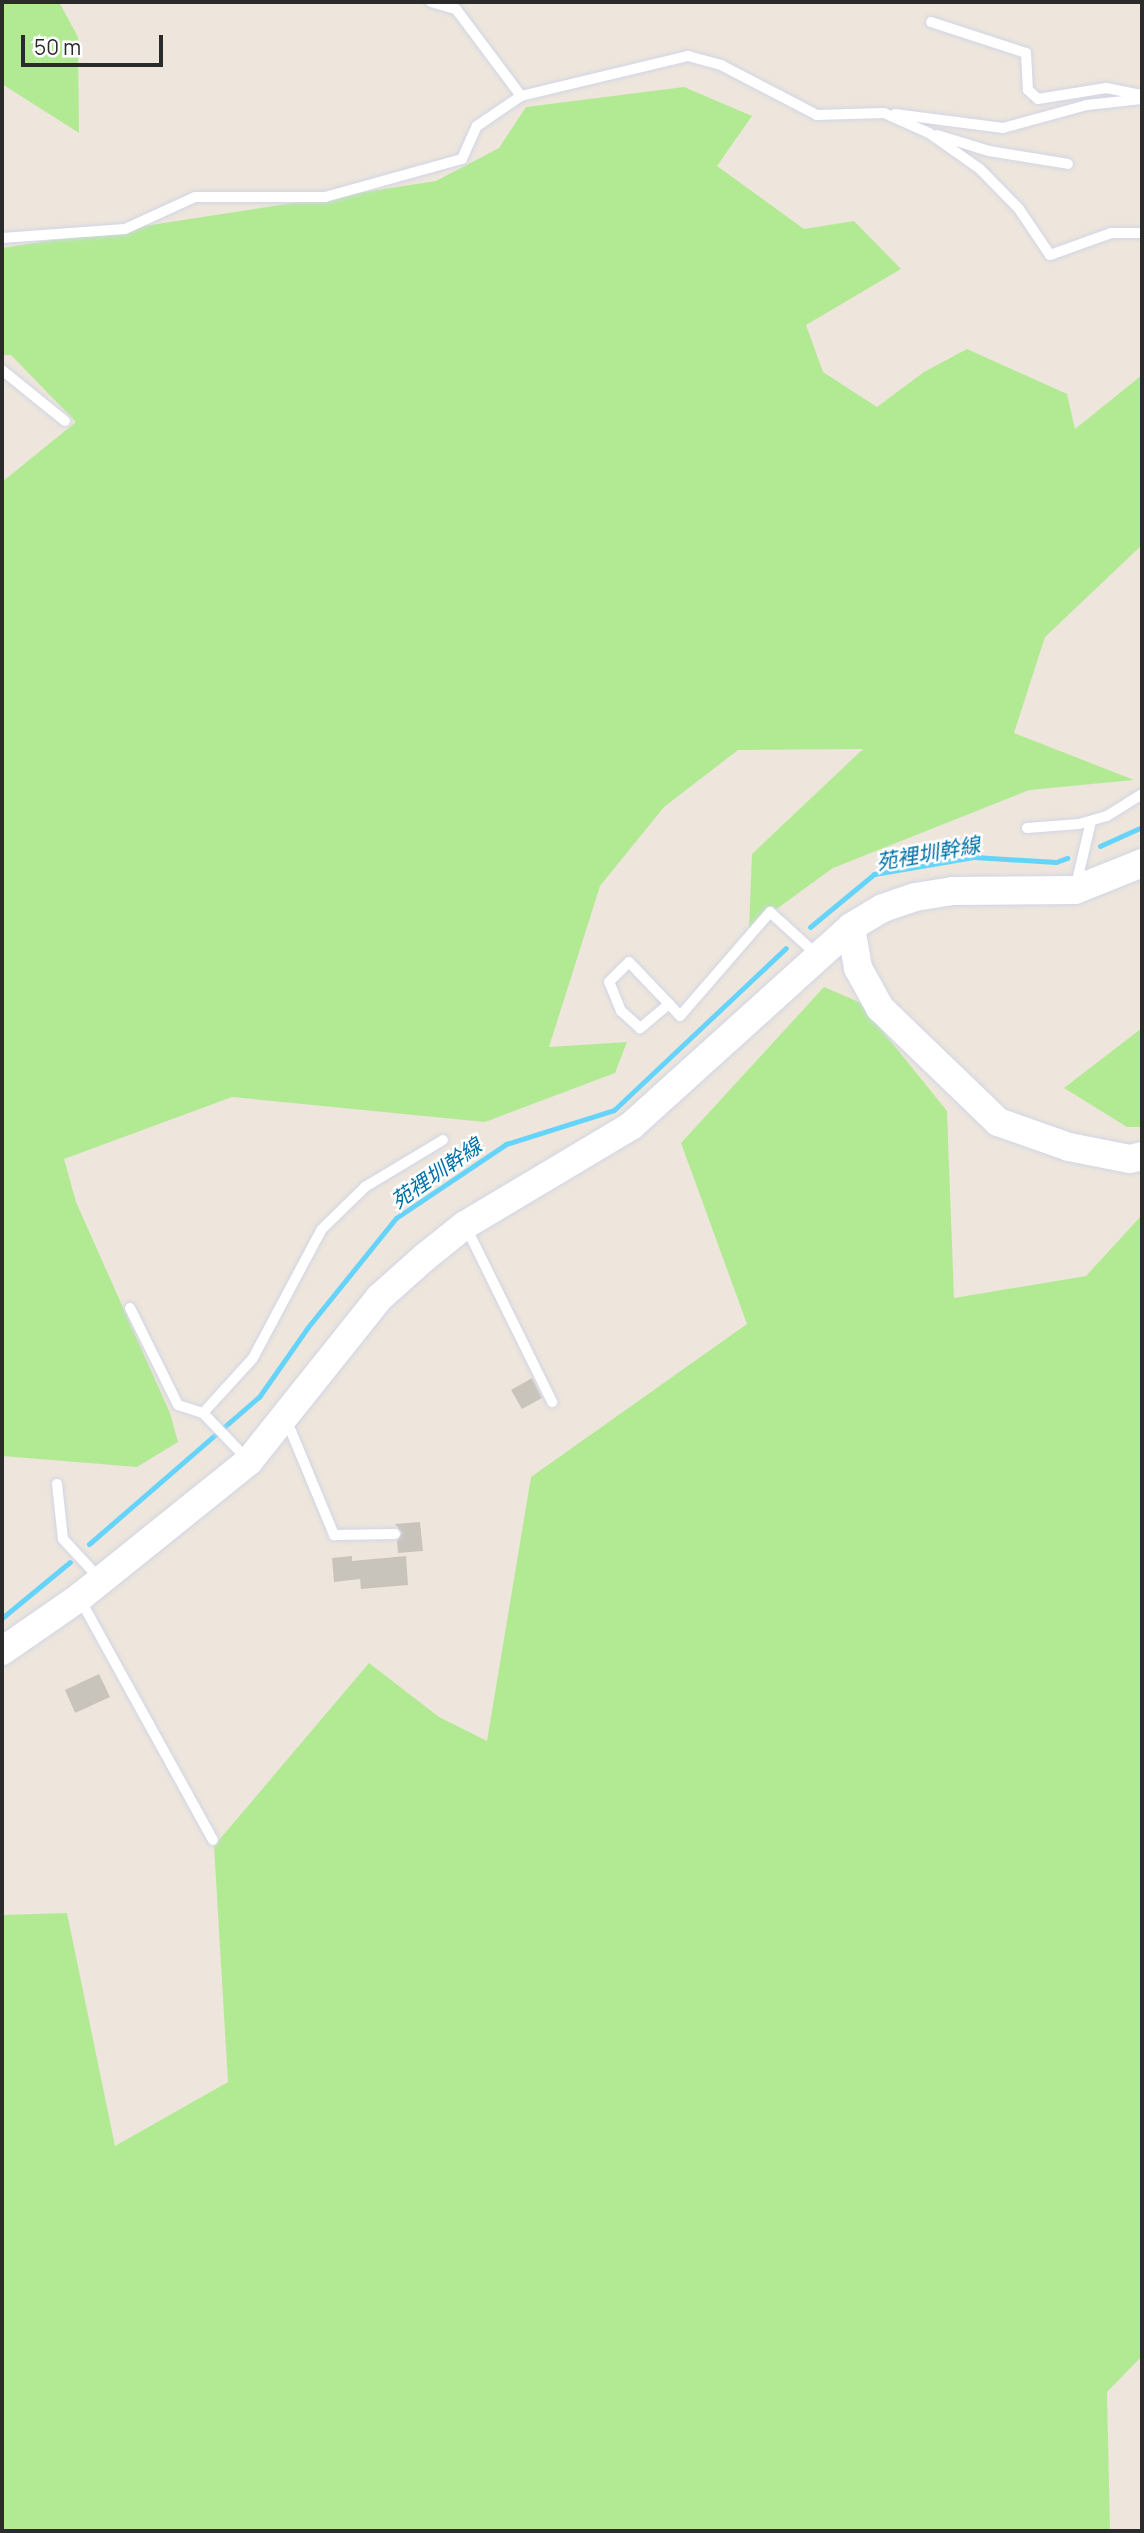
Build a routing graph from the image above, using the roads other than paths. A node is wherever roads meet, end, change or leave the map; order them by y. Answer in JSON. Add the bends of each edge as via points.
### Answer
{"nodes":[{"id":1,"x":431,"y":2,"type":"edge"},
{"id":2,"x":931,"y":22,"type":"dead end"},
{"id":3,"x":521,"y":96,"type":"junction"},
{"id":4,"x":1142,"y":97,"type":"edge"},
{"id":5,"x":884,"y":113,"type":"junction"},
{"id":6,"x":929,"y":133,"type":"junction"},
{"id":7,"x":1068,"y":164,"type":"dead end"},
{"id":8,"x":1142,"y":233,"type":"edge"},
{"id":9,"x":2,"y":238,"type":"edge"},
{"id":10,"x":2,"y":370,"type":"edge"},
{"id":11,"x":65,"y":421,"type":"dead end"},
{"id":12,"x":1142,"y":794,"type":"edge"},
{"id":13,"x":1091,"y":821,"type":"junction"},
{"id":14,"x":1027,"y":828,"type":"dead end"},
{"id":15,"x":1142,"y":863,"type":"edge"},
{"id":16,"x":1075,"y":890,"type":"junction"},
{"id":17,"x":851,"y":928,"type":"junction"},
{"id":18,"x":819,"y":956,"type":"junction"},
{"id":19,"x":669,"y":1004,"type":"junction"},
{"id":20,"x":443,"y":1140,"type":"dead end"},
{"id":21,"x":1142,"y":1156,"type":"edge"},
{"id":22,"x":465,"y":1225,"type":"junction"},
{"id":23,"x":130,"y":1308,"type":"dead end"},
{"id":24,"x":552,"y":1402,"type":"dead end"},
{"id":25,"x":203,"y":1413,"type":"junction"},
{"id":26,"x":286,"y":1418,"type":"junction"},
{"id":27,"x":249,"y":1461,"type":"junction"},
{"id":28,"x":57,"y":1484,"type":"dead end"},
{"id":29,"x":395,"y":1534,"type":"dead end"},
{"id":30,"x":90,"y":1588,"type":"junction"},
{"id":31,"x":2,"y":1651,"type":"edge"},
{"id":32,"x":213,"y":1840,"type":"dead end"}],
"edges":[{"from":1,"to":3,"type":"lane","via":[[456,9]]},
{"from":2,"to":4,"type":"lane","via":[[1026,54],[1028,90],[1038,99],[1106,88]]},
{"from":3,"to":5,"type":"lane","via":[[688,56],[721,65],[817,115]]},
{"from":3,"to":9,"type":"lane","via":[[477,126],[462,159],[325,197],[195,197],[125,229]]},
{"from":4,"to":5,"type":"lane","via":[[1087,105],[1003,128]]},
{"from":5,"to":6,"type":"lane"},
{"from":6,"to":7,"type":"lane","via":[[989,151]]},
{"from":6,"to":8,"type":"lane","via":[[980,169],[1009,199],[1050,255],[1111,233]]},
{"from":10,"to":11,"type":"lane"},
{"from":12,"to":13,"type":"lane","via":[[1107,817]]},
{"from":13,"to":14,"type":"lane"},
{"from":13,"to":16,"type":"lane"},
{"from":15,"to":16,"type":"street"},
{"from":16,"to":17,"type":"street","via":[[951,891],[915,897],[883,908]]},
{"from":17,"to":18,"type":"street"},
{"from":17,"to":21,"type":"street","via":[[858,968],[880,1008],[998,1122],[1069,1147],[1130,1159]]},
{"from":18,"to":19,"type":"lane","via":[[769,912],[680,1016]]},
{"from":18,"to":22,"type":"street","via":[[631,1126]]},
{"from":19,"to":19,"type":"lane","via":[[629,962],[608,982],[621,1012],[640,1028]]},
{"from":20,"to":25,"type":"lane","via":[[365,1187],[322,1229],[253,1358]]},
{"from":22,"to":24,"type":"lane"},
{"from":22,"to":26,"type":"street","via":[[379,1298]]},
{"from":23,"to":25,"type":"lane","via":[[178,1405]]},
{"from":25,"to":27,"type":"lane"},
{"from":26,"to":27,"type":"street"},
{"from":26,"to":29,"type":"lane","via":[[334,1535]]},
{"from":27,"to":30,"type":"street"},
{"from":28,"to":30,"type":"lane","via":[[63,1539]]},
{"from":30,"to":31,"type":"street"},
{"from":30,"to":32,"type":"lane"}]}
